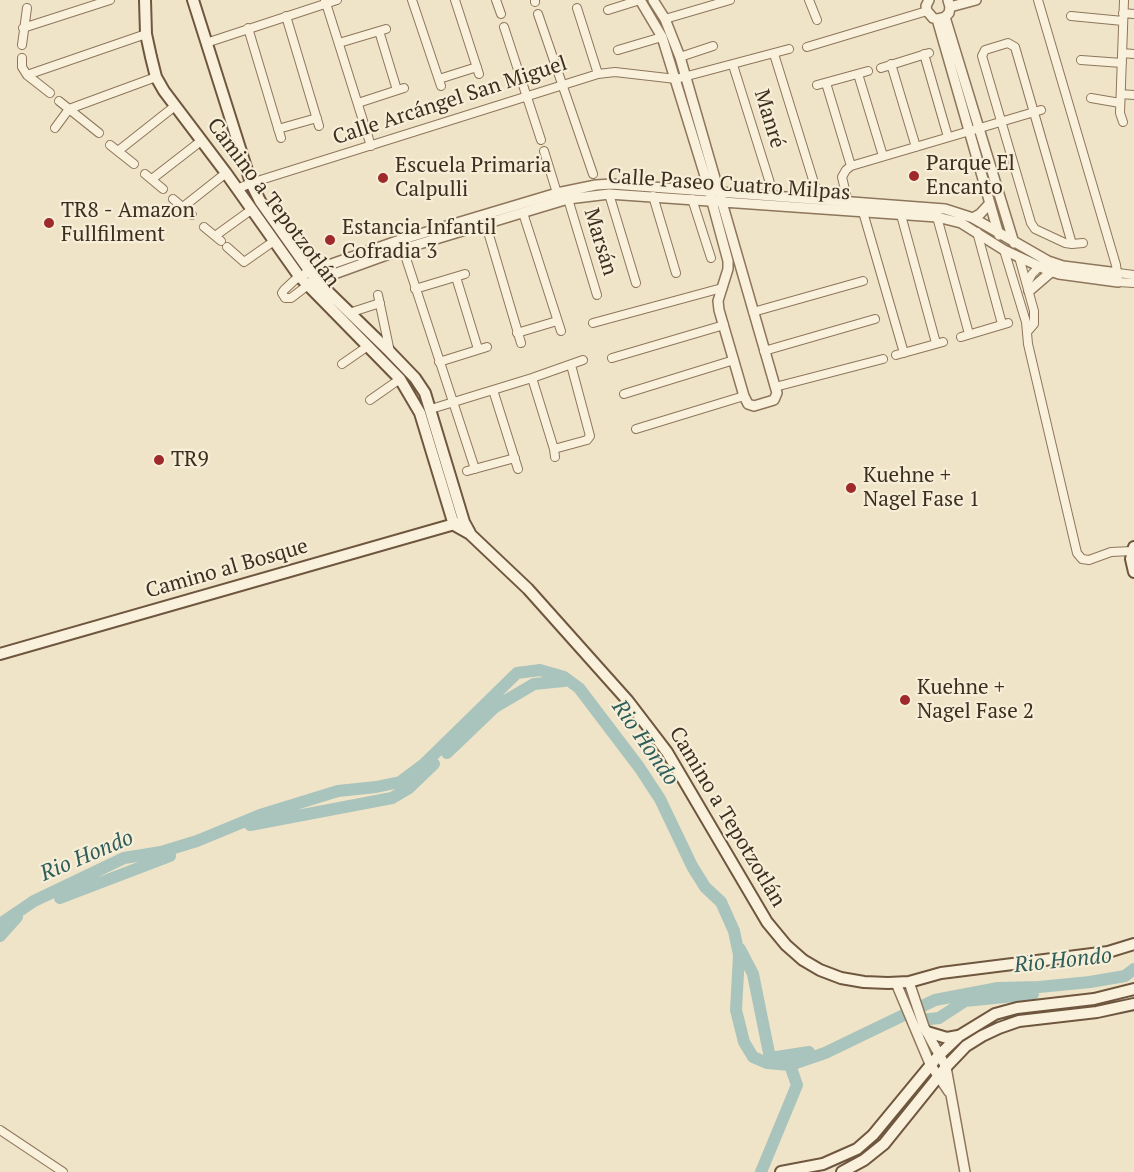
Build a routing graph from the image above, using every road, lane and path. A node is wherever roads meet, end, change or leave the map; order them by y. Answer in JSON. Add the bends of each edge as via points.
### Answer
{"nodes":[{"id":1,"x":110,"y":0,"type":"edge"},
{"id":2,"x":145,"y":0,"type":"edge"},
{"id":3,"x":193,"y":0,"type":"edge"},
{"id":4,"x":337,"y":0,"type":"edge"},
{"id":5,"x":412,"y":0,"type":"edge"},
{"id":6,"x":455,"y":0,"type":"edge"},
{"id":7,"x":496,"y":0,"type":"edge"},
{"id":8,"x":640,"y":0,"type":"edge"},
{"id":9,"x":653,"y":0,"type":"edge"},
{"id":10,"x":730,"y":0,"type":"edge"},
{"id":11,"x":809,"y":0,"type":"edge"},
{"id":12,"x":929,"y":0,"type":"edge"},
{"id":13,"x":976,"y":0,"type":"edge"},
{"id":14,"x":1038,"y":0,"type":"edge"},
{"id":15,"x":1124,"y":0,"type":"edge"},
{"id":16,"x":326,"y":2,"type":"edge"},
{"id":17,"x":949,"y":4,"type":"edge"},
{"id":18,"x":27,"y":8,"type":"dead end"},
{"id":19,"x":577,"y":8,"type":"dead end"},
{"id":20,"x":608,"y":10,"type":"dead end"},
{"id":21,"x":927,"y":11,"type":"junction"},
{"id":22,"x":501,"y":14,"type":"dead end"},
{"id":23,"x":538,"y":14,"type":"dead end"},
{"id":24,"x":1134,"y":14,"type":"edge"},
{"id":25,"x":286,"y":16,"type":"junction"},
{"id":26,"x":1071,"y":16,"type":"dead end"},
{"id":27,"x":1123,"y":17,"type":"junction"},
{"id":28,"x":941,"y":18,"type":"junction"},
{"id":29,"x":665,"y":19,"type":"junction"},
{"id":30,"x":817,"y":20,"type":"dead end"},
{"id":31,"x":504,"y":27,"type":"dead end"},
{"id":32,"x":23,"y":28,"type":"junction"},
{"id":33,"x":248,"y":28,"type":"junction"},
{"id":34,"x":146,"y":34,"type":"junction"},
{"id":35,"x":662,"y":37,"type":"junction"},
{"id":36,"x":206,"y":43,"type":"junction"},
{"id":37,"x":339,"y":43,"type":"junction"},
{"id":38,"x":22,"y":45,"type":"dead end"},
{"id":39,"x":713,"y":46,"type":"dead end"},
{"id":40,"x":807,"y":46,"type":"dead end"},
{"id":41,"x":789,"y":49,"type":"dead end"},
{"id":42,"x":618,"y":50,"type":"dead end"},
{"id":43,"x":1122,"y":53,"type":"junction"},
{"id":44,"x":774,"y":54,"type":"junction"},
{"id":45,"x":1134,"y":54,"type":"edge"},
{"id":46,"x":680,"y":57,"type":"junction"},
{"id":47,"x":22,"y":58,"type":"dead end"},
{"id":48,"x":1081,"y":60,"type":"dead end"},
{"id":49,"x":1122,"y":63,"type":"junction"},
{"id":50,"x":733,"y":64,"type":"junction"},
{"id":51,"x":891,"y":64,"type":"junction"},
{"id":52,"x":881,"y":68,"type":"dead end"},
{"id":53,"x":868,"y":71,"type":"dead end"},
{"id":54,"x":598,"y":74,"type":"junction"},
{"id":55,"x":858,"y":74,"type":"junction"},
{"id":56,"x":27,"y":75,"type":"junction"},
{"id":57,"x":156,"y":77,"type":"junction"},
{"id":58,"x":681,"y":78,"type":"junction"},
{"id":59,"x":562,"y":84,"type":"junction"},
{"id":60,"x":50,"y":93,"type":"dead end"},
{"id":61,"x":1121,"y":94,"type":"junction"},
{"id":62,"x":1134,"y":95,"type":"edge"},
{"id":63,"x":526,"y":96,"type":"junction"},
{"id":64,"x":1091,"y":98,"type":"dead end"},
{"id":65,"x":59,"y":100,"type":"dead end"},
{"id":66,"x":1067,"y":102,"type":"junction"},
{"id":67,"x":358,"y":103,"type":"junction"},
{"id":68,"x":1120,"y":103,"type":"junction"},
{"id":69,"x":1057,"y":104,"type":"dead end"},
{"id":70,"x":175,"y":106,"type":"junction"},
{"id":71,"x":69,"y":109,"type":"junction"},
{"id":72,"x":1038,"y":111,"type":"junction"},
{"id":73,"x":1002,"y":121,"type":"junction"},
{"id":74,"x":1123,"y":122,"type":"dead end"},
{"id":75,"x":55,"y":128,"type":"dead end"},
{"id":76,"x":278,"y":129,"type":"junction"},
{"id":77,"x":975,"y":129,"type":"junction"},
{"id":78,"x":99,"y":133,"type":"dead end"},
{"id":79,"x":948,"y":137,"type":"junction"},
{"id":80,"x":281,"y":138,"type":"dead end"},
{"id":81,"x":541,"y":140,"type":"dead end"},
{"id":82,"x":201,"y":141,"type":"junction"},
{"id":83,"x":110,"y":145,"type":"dead end"},
{"id":84,"x":371,"y":146,"type":"junction"},
{"id":85,"x":915,"y":147,"type":"junction"},
{"id":86,"x":118,"y":151,"type":"junction"},
{"id":87,"x":544,"y":152,"type":"dead end"},
{"id":88,"x":883,"y":156,"type":"junction"},
{"id":89,"x":134,"y":164,"type":"dead end"},
{"id":90,"x":851,"y":166,"type":"junction"},
{"id":91,"x":226,"y":172,"type":"junction"},
{"id":92,"x":593,"y":174,"type":"dead end"},
{"id":93,"x":251,"y":183,"type":"junction"},
{"id":94,"x":770,"y":183,"type":"dead end"},
{"id":95,"x":815,"y":186,"type":"dead end"},
{"id":96,"x":163,"y":189,"type":"dead end"},
{"id":97,"x":237,"y":189,"type":"junction"},
{"id":98,"x":598,"y":189,"type":"junction"},
{"id":99,"x":557,"y":193,"type":"junction"},
{"id":100,"x":609,"y":194,"type":"junction"},
{"id":101,"x":653,"y":196,"type":"junction"},
{"id":102,"x":715,"y":196,"type":"junction"},
{"id":103,"x":173,"y":199,"type":"dead end"},
{"id":104,"x":692,"y":199,"type":"junction"},
{"id":105,"x":568,"y":200,"type":"junction"},
{"id":106,"x":990,"y":202,"type":"junction"},
{"id":107,"x":537,"y":204,"type":"junction"},
{"id":108,"x":849,"y":206,"type":"junction"},
{"id":109,"x":183,"y":207,"type":"junction"},
{"id":110,"x":251,"y":210,"type":"junction"},
{"id":111,"x":863,"y":212,"type":"junction"},
{"id":112,"x":523,"y":213,"type":"junction"},
{"id":113,"x":192,"y":215,"type":"dead end"},
{"id":114,"x":901,"y":215,"type":"junction"},
{"id":115,"x":937,"y":217,"type":"junction"},
{"id":116,"x":974,"y":218,"type":"junction"},
{"id":117,"x":486,"y":225,"type":"junction"},
{"id":118,"x":204,"y":227,"type":"dead end"},
{"id":119,"x":977,"y":232,"type":"junction"},
{"id":120,"x":999,"y":234,"type":"junction"},
{"id":121,"x":274,"y":241,"type":"junction"},
{"id":122,"x":221,"y":242,"type":"junction"},
{"id":123,"x":1013,"y":243,"type":"junction"},
{"id":124,"x":1083,"y":243,"type":"dead end"},
{"id":125,"x":1072,"y":244,"type":"junction"},
{"id":126,"x":401,"y":245,"type":"junction"},
{"id":127,"x":1004,"y":250,"type":"junction"},
{"id":128,"x":1018,"y":257,"type":"junction"},
{"id":129,"x":711,"y":258,"type":"dead end"},
{"id":130,"x":1040,"y":267,"type":"junction"},
{"id":131,"x":1051,"y":272,"type":"junction"},
{"id":132,"x":676,"y":273,"type":"dead end"},
{"id":133,"x":465,"y":274,"type":"dead end"},
{"id":134,"x":1134,"y":275,"type":"edge"},
{"id":135,"x":456,"y":277,"type":"junction"},
{"id":136,"x":1118,"y":277,"type":"junction"},
{"id":137,"x":308,"y":278,"type":"junction"},
{"id":138,"x":863,"y":281,"type":"dead end"},
{"id":139,"x":636,"y":283,"type":"dead end"},
{"id":140,"x":1134,"y":283,"type":"edge"},
{"id":141,"x":1028,"y":287,"type":"junction"},
{"id":142,"x":722,"y":288,"type":"junction"},
{"id":143,"x":415,"y":289,"type":"junction"},
{"id":144,"x":597,"y":295,"type":"dead end"},
{"id":145,"x":753,"y":312,"type":"junction"},
{"id":146,"x":349,"y":313,"type":"junction"},
{"id":147,"x":875,"y":319,"type":"dead end"},
{"id":148,"x":557,"y":321,"type":"junction"},
{"id":149,"x":592,"y":323,"type":"dead end"},
{"id":150,"x":724,"y":325,"type":"junction"},
{"id":151,"x":561,"y":331,"type":"dead end"},
{"id":152,"x":1028,"y":331,"type":"junction"},
{"id":153,"x":517,"y":333,"type":"junction"},
{"id":154,"x":969,"y":334,"type":"junction"},
{"id":155,"x":961,"y":337,"type":"dead end"},
{"id":156,"x":521,"y":344,"type":"dead end"},
{"id":157,"x":368,"y":346,"type":"junction"},
{"id":158,"x":487,"y":347,"type":"dead end"},
{"id":159,"x":478,"y":350,"type":"junction"},
{"id":160,"x":764,"y":351,"type":"junction"},
{"id":161,"x":390,"y":352,"type":"junction"},
{"id":162,"x":612,"y":358,"type":"dead end"},
{"id":163,"x":883,"y":359,"type":"dead end"},
{"id":164,"x":584,"y":360,"type":"dead end"},
{"id":165,"x":734,"y":360,"type":"junction"},
{"id":166,"x":439,"y":362,"type":"junction"},
{"id":167,"x":342,"y":364,"type":"dead end"},
{"id":168,"x":571,"y":365,"type":"junction"},
{"id":169,"x":400,"y":378,"type":"junction"},
{"id":170,"x":532,"y":378,"type":"junction"},
{"id":171,"x":775,"y":387,"type":"junction"},
{"id":172,"x":493,"y":390,"type":"junction"},
{"id":173,"x":624,"y":393,"type":"dead end"},
{"id":174,"x":744,"y":396,"type":"junction"},
{"id":175,"x":370,"y":400,"type":"dead end"},
{"id":176,"x":453,"y":403,"type":"junction"},
{"id":177,"x":425,"y":411,"type":"junction"},
{"id":178,"x":636,"y":429,"type":"dead end"},
{"id":179,"x":515,"y":458,"type":"junction"},
{"id":180,"x":476,"y":469,"type":"junction"},
{"id":181,"x":518,"y":469,"type":"dead end"},
{"id":182,"x":466,"y":471,"type":"dead end"},
{"id":183,"x":459,"y":523,"type":"junction"},
{"id":184,"x":1133,"y":549,"type":"edge"},
{"id":185,"x":1134,"y":572,"type":"edge"},
{"id":186,"x":0,"y":654,"type":"edge"},
{"id":187,"x":1134,"y":944,"type":"edge"},
{"id":188,"x":909,"y":982,"type":"junction"},
{"id":189,"x":896,"y":983,"type":"junction"},
{"id":190,"x":1134,"y":989,"type":"edge"},
{"id":191,"x":907,"y":995,"type":"junction"},
{"id":192,"x":1134,"y":1004,"type":"edge"},
{"id":193,"x":923,"y":1030,"type":"junction"},
{"id":194,"x":958,"y":1036,"type":"junction"},
{"id":195,"x":939,"y":1055,"type":"junction"},
{"id":196,"x":930,"y":1064,"type":"junction"},
{"id":197,"x":945,"y":1067,"type":"junction"},
{"id":198,"x":938,"y":1077,"type":"junction"},
{"id":199,"x":950,"y":1094,"type":"junction"},
{"id":200,"x":0,"y":1130,"type":"edge"},
{"id":201,"x":63,"y":1172,"type":"edge"},
{"id":202,"x":781,"y":1172,"type":"edge"},
{"id":203,"x":842,"y":1172,"type":"edge"},
{"id":204,"x":965,"y":1172,"type":"edge"}],
"edges":[{"from":1,"to":32,"type":"street"},
{"from":2,"to":34,"type":"main road","name":"Camino a Tepotzotlán"},
{"from":3,"to":36,"type":"main road","name":"Camino a Tepotzotlán"},
{"from":4,"to":16,"type":"street"},
{"from":5,"to":6,"type":"street","via":[[440,83],[478,71]]},
{"from":7,"to":22,"type":"street"},
{"from":8,"to":20,"type":"street"},
{"from":8,"to":35,"type":"street"},
{"from":9,"to":29,"type":"street"},
{"from":10,"to":29,"type":"street"},
{"from":11,"to":30,"type":"street"},
{"from":12,"to":21,"type":"street"},
{"from":13,"to":17,"type":"street"},
{"from":14,"to":66,"type":"street"},
{"from":15,"to":27,"type":"street"},
{"from":16,"to":25,"type":"street"},
{"from":16,"to":37,"type":"street"},
{"from":17,"to":28,"type":"street"},
{"from":18,"to":32,"type":"street"},
{"from":19,"to":54,"type":"street"},
{"from":21,"to":28,"type":"street","via":[[933,18]]},
{"from":21,"to":40,"type":"street"},
{"from":23,"to":59,"type":"street"},
{"from":24,"to":27,"type":"street"},
{"from":25,"to":33,"type":"street"},
{"from":25,"to":76,"type":"street","via":[[318,122]]},
{"from":26,"to":27,"type":"street"},
{"from":27,"to":43,"type":"street"},
{"from":28,"to":77,"type":"street"},
{"from":29,"to":46,"type":"street"},
{"from":31,"to":63,"type":"street"},
{"from":32,"to":38,"type":"street"},
{"from":33,"to":36,"type":"street"},
{"from":33,"to":76,"type":"street"},
{"from":34,"to":56,"type":"street"},
{"from":34,"to":57,"type":"main road","name":"Camino a Tepotzotlán"},
{"from":35,"to":42,"type":"street"},
{"from":35,"to":58,"type":"street"},
{"from":36,"to":93,"type":"main road","name":"Camino a Tepotzotlán"},
{"from":37,"to":67,"type":"street"},
{"from":37,"to":67,"type":"street","via":[[382,30],[400,89]]},
{"from":39,"to":46,"type":"street"},
{"from":41,"to":44,"type":"street"},
{"from":43,"to":45,"type":"street"},
{"from":43,"to":49,"type":"street"},
{"from":44,"to":50,"type":"street"},
{"from":44,"to":95,"type":"street"},
{"from":46,"to":58,"type":"street"},
{"from":47,"to":56,"type":"street"},
{"from":48,"to":49,"type":"street"},
{"from":49,"to":61,"type":"street"},
{"from":50,"to":58,"type":"street"},
{"from":50,"to":94,"type":"street","name":"Manré"},
{"from":51,"to":52,"type":"street"},
{"from":51,"to":79,"type":"street","via":[[926,53]]},
{"from":51,"to":85,"type":"street"},
{"from":53,"to":55,"type":"street"},
{"from":54,"to":58,"type":"street","name":"Calle Arcángel San Miguel"},
{"from":54,"to":59,"type":"street","name":"Calle Arcángel San Miguel"},
{"from":55,"to":88,"type":"street"},
{"from":55,"to":90,"type":"street","via":[[821,84]]},
{"from":56,"to":60,"type":"street"},
{"from":57,"to":70,"type":"main road","name":"Camino a Tepotzotlán"},
{"from":57,"to":71,"type":"street"},
{"from":58,"to":102,"type":"street"},
{"from":59,"to":63,"type":"street","name":"Calle Arcángel San Miguel"},
{"from":59,"to":92,"type":"street"},
{"from":61,"to":62,"type":"street"},
{"from":61,"to":68,"type":"street"},
{"from":63,"to":81,"type":"street"},
{"from":63,"to":84,"type":"street","name":"Calle Arcángel San Miguel"},
{"from":64,"to":68,"type":"street"},
{"from":65,"to":71,"type":"street"},
{"from":66,"to":69,"type":"street"},
{"from":66,"to":136,"type":"street"},
{"from":67,"to":84,"type":"street"},
{"from":68,"to":74,"type":"street"},
{"from":70,"to":82,"type":"main road","name":"Camino a Tepotzotlán"},
{"from":70,"to":86,"type":"street"},
{"from":71,"to":75,"type":"street"},
{"from":71,"to":78,"type":"street"},
{"from":72,"to":73,"type":"street"},
{"from":72,"to":73,"type":"street","via":[[1015,47],[1008,43],[982,53]]},
{"from":72,"to":125,"type":"street"},
{"from":73,"to":77,"type":"street"},
{"from":73,"to":125,"type":"street","via":[[1031,223],[1035,229]]},
{"from":76,"to":80,"type":"street"},
{"from":77,"to":79,"type":"street"},
{"from":77,"to":106,"type":"street"},
{"from":77,"to":123,"type":"street"},
{"from":79,"to":85,"type":"street"},
{"from":82,"to":91,"type":"main road","name":"Camino a Tepotzotlán"},
{"from":82,"to":96,"type":"street","via":[[148,176]]},
{"from":83,"to":86,"type":"street"},
{"from":84,"to":93,"type":"street","name":"Calle Arcángel San Miguel"},
{"from":85,"to":88,"type":"street"},
{"from":86,"to":89,"type":"street"},
{"from":87,"to":99,"type":"street"},
{"from":88,"to":90,"type":"street"},
{"from":90,"to":108,"type":"street","via":[[842,177]]},
{"from":91,"to":97,"type":"main road","name":"Camino a Tepotzotlán"},
{"from":91,"to":109,"type":"street"},
{"from":93,"to":97,"type":"street","name":"Calle Arcángel San Miguel"},
{"from":93,"to":137,"type":"main road","name":"Camino a Tepotzotlán"},
{"from":97,"to":110,"type":"main road","name":"Camino a Tepotzotlán"},
{"from":98,"to":99,"type":"street","name":"Calle Paseo Cuatro Milpas"},
{"from":98,"to":100,"type":"street","name":"Calle Paseo Cuatro Milpas"},
{"from":98,"to":102,"type":"street","name":"Calle Paseo Cuatro Milpas","via":[[612,184]]},
{"from":98,"to":105,"type":"street","name":"Calle Paseo Cuatro Milpas"},
{"from":99,"to":107,"type":"street","name":"Calle Paseo Cuatro Milpas"},
{"from":100,"to":101,"type":"street","name":"Calle Paseo Cuatro Milpas"},
{"from":100,"to":139,"type":"street"},
{"from":101,"to":104,"type":"street","name":"Calle Paseo Cuatro Milpas"},
{"from":101,"to":132,"type":"street"},
{"from":102,"to":104,"type":"street","name":"Calle Paseo Cuatro Milpas"},
{"from":102,"to":108,"type":"street","name":"Calle Paseo Cuatro Milpas"},
{"from":102,"to":142,"type":"street","via":[[728,261]]},
{"from":102,"to":145,"type":"street"},
{"from":103,"to":109,"type":"street"},
{"from":104,"to":129,"type":"street"},
{"from":105,"to":107,"type":"street","name":"Calle Paseo Cuatro Milpas"},
{"from":105,"to":144,"type":"street","name":"Marsán"},
{"from":106,"to":116,"type":"street"},
{"from":106,"to":120,"type":"street"},
{"from":107,"to":112,"type":"street","name":"Calle Paseo Cuatro Milpas"},
{"from":107,"to":126,"type":"street","name":"Calle Paseo Cuatro Milpas"},
{"from":108,"to":111,"type":"street","name":"Calle Paseo Cuatro Milpas"},
{"from":108,"to":116,"type":"street","name":"Calle Paseo Cuatro Milpas","via":[[933,207]]},
{"from":109,"to":113,"type":"street"},
{"from":110,"to":121,"type":"main road","name":"Camino a Tepotzotlán"},
{"from":110,"to":122,"type":"street"},
{"from":111,"to":114,"type":"street","name":"Calle Paseo Cuatro Milpas"},
{"from":111,"to":114,"type":"street","via":[[900,354],[940,343]]},
{"from":112,"to":117,"type":"street","name":"Calle Paseo Cuatro Milpas"},
{"from":112,"to":148,"type":"street"},
{"from":114,"to":115,"type":"street","name":"Calle Paseo Cuatro Milpas"},
{"from":115,"to":119,"type":"street","name":"Calle Paseo Cuatro Milpas"},
{"from":115,"to":154,"type":"street"},
{"from":116,"to":120,"type":"street","name":"Calle Paseo Cuatro Milpas"},
{"from":117,"to":126,"type":"street","name":"Calle Paseo Cuatro Milpas"},
{"from":117,"to":153,"type":"street"},
{"from":118,"to":122,"type":"street"},
{"from":119,"to":127,"type":"street","name":"Calle Paseo Cuatro Milpas"},
{"from":119,"to":154,"type":"street","via":[[1005,323]]},
{"from":120,"to":123,"type":"street","name":"Calle Paseo Cuatro Milpas"},
{"from":120,"to":127,"type":"street"},
{"from":121,"to":122,"type":"street","via":[[244,262]]},
{"from":121,"to":137,"type":"main road","name":"Camino a Tepotzotlán"},
{"from":123,"to":128,"type":"street"},
{"from":123,"to":136,"type":"street","name":"Calle Paseo Cuatro Milpas","via":[[1063,266]]},
{"from":124,"to":125,"type":"street"},
{"from":126,"to":137,"type":"street","name":"Calle Paseo Cuatro Milpas"},
{"from":126,"to":143,"type":"street"},
{"from":127,"to":128,"type":"street","name":"Calle Paseo Cuatro Milpas"},
{"from":127,"to":152,"type":"street"},
{"from":128,"to":130,"type":"street","name":"Calle Paseo Cuatro Milpas"},
{"from":128,"to":141,"type":"street"},
{"from":130,"to":131,"type":"street","name":"Calle Paseo Cuatro Milpas"},
{"from":130,"to":141,"type":"street","via":[[1032,274]]},
{"from":131,"to":136,"type":"street","name":"Calle Paseo Cuatro Milpas"},
{"from":131,"to":141,"type":"street"},
{"from":133,"to":135,"type":"street"},
{"from":134,"to":136,"type":"street","name":"Calle Paseo Cuatro Milpas"},
{"from":135,"to":143,"type":"street"},
{"from":135,"to":159,"type":"street"},
{"from":136,"to":140,"type":"street","name":"Calle Paseo Cuatro Milpas"},
{"from":137,"to":146,"type":"main road","name":"Camino a Tepotzotlán"},
{"from":137,"to":157,"type":"main road","name":"Camino a Tepotzotlán"},
{"from":138,"to":145,"type":"street"},
{"from":141,"to":152,"type":"street","via":[[1035,319]]},
{"from":142,"to":149,"type":"street"},
{"from":142,"to":150,"type":"street","via":[[718,301]]},
{"from":143,"to":166,"type":"street"},
{"from":145,"to":160,"type":"street"},
{"from":146,"to":161,"type":"main road","name":"Camino a Tepotzotlán"},
{"from":146,"to":161,"type":"street","via":[[379,299]]},
{"from":147,"to":160,"type":"street"},
{"from":148,"to":151,"type":"street"},
{"from":148,"to":153,"type":"street"},
{"from":150,"to":162,"type":"street"},
{"from":150,"to":165,"type":"street"},
{"from":152,"to":184,"type":"street","via":[[1077,553],[1089,560]]},
{"from":153,"to":156,"type":"street"},
{"from":154,"to":155,"type":"street"},
{"from":157,"to":167,"type":"street"},
{"from":157,"to":169,"type":"main road","name":"Camino a Tepotzotlán"},
{"from":158,"to":159,"type":"street"},
{"from":159,"to":166,"type":"street"},
{"from":160,"to":171,"type":"street"},
{"from":161,"to":177,"type":"main road","name":"Camino a Tepotzotlán","via":[[424,393]]},
{"from":163,"to":171,"type":"street"},
{"from":164,"to":168,"type":"street"},
{"from":165,"to":173,"type":"street"},
{"from":165,"to":174,"type":"street"},
{"from":166,"to":176,"type":"street"},
{"from":168,"to":170,"type":"street"},
{"from":168,"to":170,"type":"street","via":[[590,436],[555,453]]},
{"from":169,"to":175,"type":"street"},
{"from":169,"to":177,"type":"main road","name":"Camino a Tepotzotlán"},
{"from":170,"to":172,"type":"street"},
{"from":171,"to":174,"type":"street","via":[[776,398],[754,406]]},
{"from":172,"to":176,"type":"street"},
{"from":172,"to":179,"type":"street"},
{"from":174,"to":178,"type":"street"},
{"from":176,"to":177,"type":"street"},
{"from":176,"to":180,"type":"street"},
{"from":177,"to":183,"type":"main road","name":"Camino a Tepotzotlán"},
{"from":179,"to":180,"type":"street"},
{"from":179,"to":181,"type":"street"},
{"from":180,"to":182,"type":"street"},
{"from":183,"to":186,"type":"main road","name":"Camino al Bosque"},
{"from":183,"to":189,"type":"main road","name":"Camino a Tepotzotlán","via":[[548,610],[628,701],[667,752],[767,922],[786,945],[803,960],[841,978]]},
{"from":184,"to":185,"type":"main road"},
{"from":187,"to":188,"type":"main road","name":"Camino a Tepotzotlán","via":[[1108,952],[941,974]]},
{"from":188,"to":189,"type":"main road","name":"Camino a Tepotzotlán"},
{"from":188,"to":191,"type":"street"},
{"from":189,"to":191,"type":"street"},
{"from":190,"to":194,"type":"main road","via":[[1094,999],[1017,1008],[995,1014]]},
{"from":191,"to":193,"type":"street"},
{"from":192,"to":197,"type":"main road","via":[[1020,1021],[999,1028],[966,1046]]},
{"from":193,"to":194,"type":"main road","via":[[947,1038]]},
{"from":193,"to":195,"type":"street"},
{"from":193,"to":196,"type":"street"},
{"from":194,"to":195,"type":"main road"},
{"from":195,"to":196,"type":"main road"},
{"from":195,"to":197,"type":"street"},
{"from":196,"to":198,"type":"street"},
{"from":196,"to":202,"type":"main road","via":[[873,1136],[856,1149],[823,1164]]},
{"from":197,"to":198,"type":"main road"},
{"from":197,"to":199,"type":"street"},
{"from":198,"to":199,"type":"street"},
{"from":198,"to":203,"type":"main road","via":[[884,1144]]},
{"from":199,"to":204,"type":"street"},
{"from":200,"to":201,"type":"street"}]}
